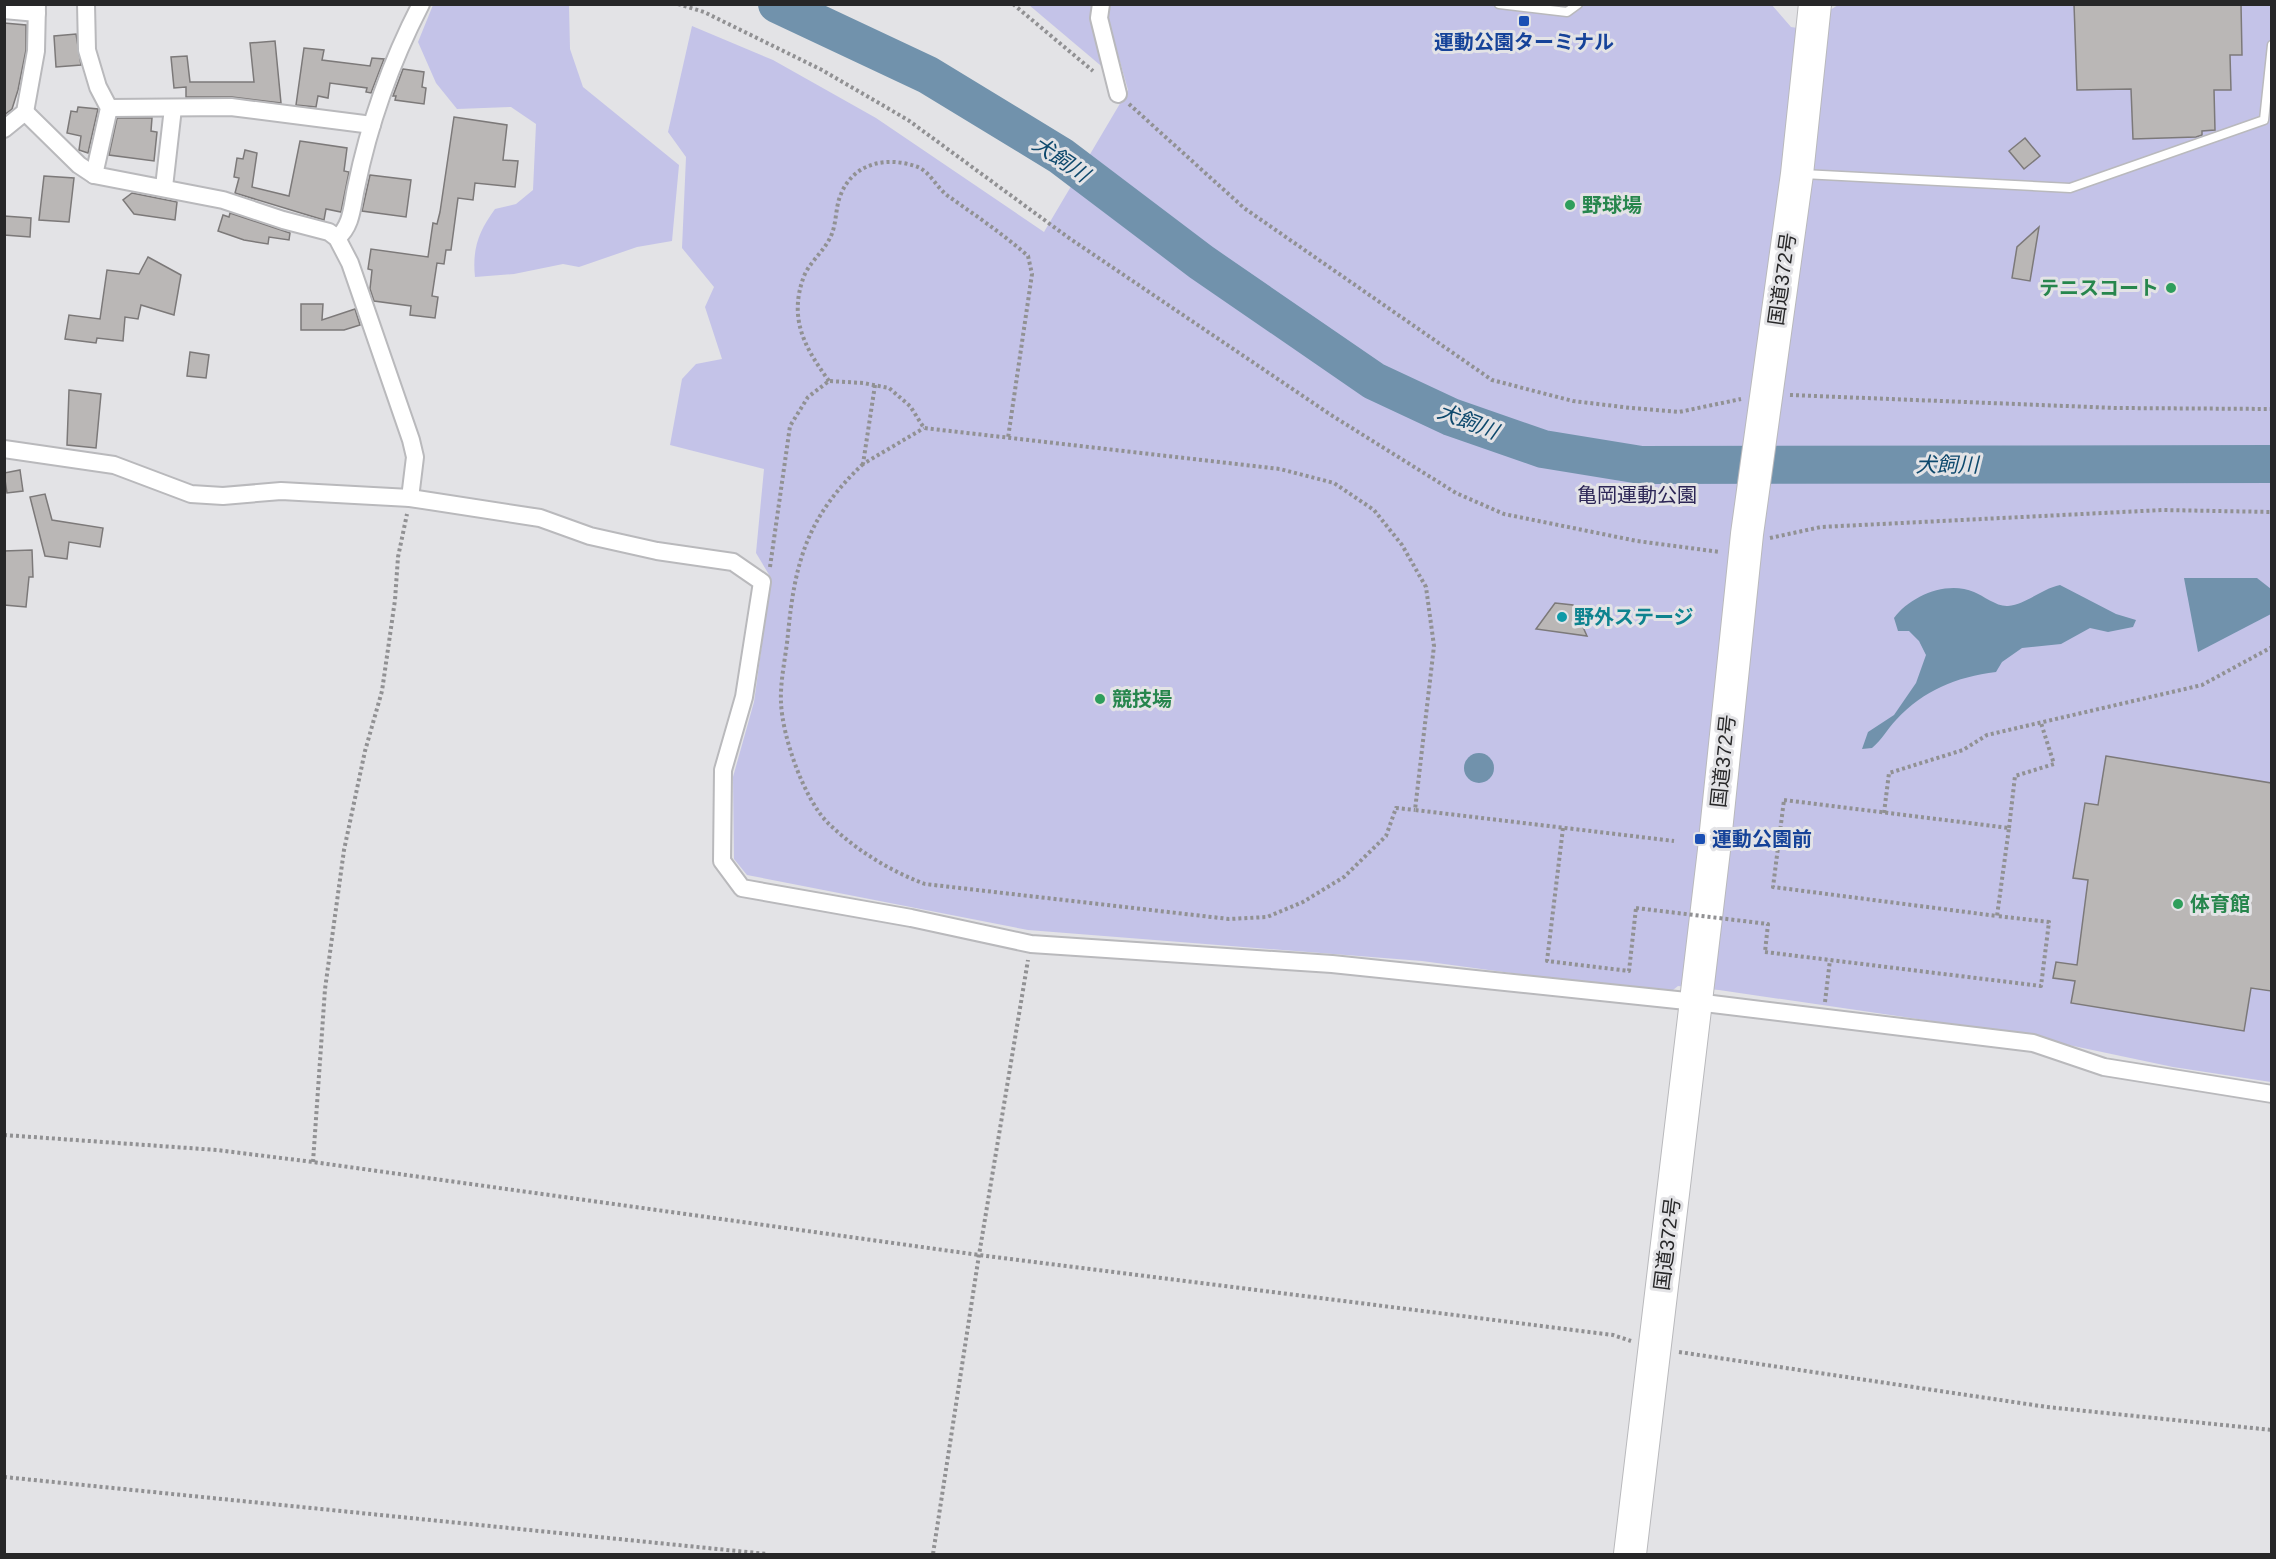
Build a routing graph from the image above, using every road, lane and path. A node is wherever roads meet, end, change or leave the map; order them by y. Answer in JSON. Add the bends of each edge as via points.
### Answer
{"nodes":[{"id":1,"x":86,"y":4,"type":"edge"},
{"id":2,"x":421,"y":4,"type":"edge"},
{"id":3,"x":678,"y":4,"type":"edge"},
{"id":4,"x":1012,"y":4,"type":"edge"},
{"id":5,"x":1101,"y":4,"type":"edge"},
{"id":6,"x":1499,"y":4,"type":"edge"},
{"id":7,"x":1578,"y":4,"type":"edge"},
{"id":8,"x":1815,"y":4,"type":"edge"},
{"id":9,"x":37,"y":9,"type":"edge"},
{"id":10,"x":4,"y":10,"type":"edge"},
{"id":11,"x":2271,"y":45,"type":"edge"},
{"id":12,"x":1118,"y":94,"type":"junction"},
{"id":13,"x":109,"y":108,"type":"junction"},
{"id":14,"x":172,"y":108,"type":"junction"},
{"id":15,"x":25,"y":112,"type":"junction"},
{"id":16,"x":372,"y":125,"type":"junction"},
{"id":17,"x":4,"y":129,"type":"edge"},
{"id":18,"x":1797,"y":174,"type":"junction"},
{"id":19,"x":94,"y":176,"type":"junction"},
{"id":20,"x":164,"y":187,"type":"junction"},
{"id":21,"x":338,"y":238,"type":"junction"},
{"id":22,"x":829,"y":381,"type":"junction"},
{"id":23,"x":875,"y":385,"type":"junction"},
{"id":24,"x":1764,"y":404,"type":"junction"},
{"id":25,"x":2271,"y":409,"type":"edge"},
{"id":26,"x":924,"y":428,"type":"junction"},
{"id":27,"x":1008,"y":438,"type":"junction"},
{"id":28,"x":4,"y":449,"type":"edge"},
{"id":29,"x":863,"y":464,"type":"junction"},
{"id":30,"x":410,"y":498,"type":"junction"},
{"id":31,"x":2271,"y":512,"type":"edge"},
{"id":32,"x":1746,"y":544,"type":"junction"},
{"id":33,"x":769,"y":573,"type":"dead end"},
{"id":34,"x":2271,"y":647,"type":"edge"},
{"id":35,"x":2041,"y":723,"type":"junction"},
{"id":36,"x":1415,"y":810,"type":"junction"},
{"id":37,"x":1884,"y":813,"type":"junction"},
{"id":38,"x":1563,"y":828,"type":"junction"},
{"id":39,"x":2009,"y":828,"type":"junction"},
{"id":40,"x":1674,"y":841,"type":"dead end"},
{"id":41,"x":1998,"y":916,"type":"junction"},
{"id":42,"x":1031,"y":944,"type":"junction"},
{"id":43,"x":1830,"y":960,"type":"junction"},
{"id":44,"x":1696,"y":1002,"type":"junction"},
{"id":45,"x":1823,"y":1018,"type":"junction"},
{"id":46,"x":2271,"y":1094,"type":"edge"},
{"id":47,"x":4,"y":1135,"type":"edge"},
{"id":48,"x":313,"y":1162,"type":"junction"},
{"id":49,"x":979,"y":1255,"type":"junction"},
{"id":50,"x":1655,"y":1348,"type":"junction"},
{"id":51,"x":2271,"y":1430,"type":"edge"},
{"id":52,"x":4,"y":1477,"type":"edge"},
{"id":53,"x":767,"y":1554,"type":"edge"},
{"id":54,"x":933,"y":1554,"type":"edge"},
{"id":55,"x":1630,"y":1554,"type":"edge"}],
"edges":[{"from":1,"to":13,"type":"street","via":[[90,63]]},
{"from":2,"to":16,"type":"street","via":[[396,54]]},
{"from":3,"to":32,"type":"path","via":[[704,12],[822,70],[908,120],[1069,238],[1331,416],[1456,493],[1504,514],[1637,541]]},
{"from":4,"to":12,"type":"path"},
{"from":5,"to":12,"type":"street","via":[[1099,18]]},
{"from":6,"to":7,"type":"lane","via":[[1567,12]]},
{"from":8,"to":18,"type":"highway","name":"国道372号"},
{"from":9,"to":10,"type":"street"},
{"from":9,"to":15,"type":"street","via":[[36,51]]},
{"from":11,"to":18,"type":"lane","via":[[2264,120],[2070,188]]},
{"from":12,"to":24,"type":"path","via":[[1244,208],[1492,380],[1573,401],[1679,412]]},
{"from":13,"to":14,"type":"street"},
{"from":13,"to":19,"type":"street"},
{"from":14,"to":16,"type":"street","via":[[231,107]]},
{"from":14,"to":20,"type":"street"},
{"from":15,"to":17,"type":"street"},
{"from":15,"to":19,"type":"street"},
{"from":16,"to":21,"type":"street","via":[[347,230]]},
{"from":18,"to":24,"type":"highway","name":"国道372号"},
{"from":19,"to":20,"type":"street"},
{"from":20,"to":21,"type":"street","via":[[224,200]]},
{"from":21,"to":30,"type":"street","via":[[416,457]]},
{"from":22,"to":23,"type":"path"},
{"from":22,"to":27,"type":"path","via":[[799,330],[797,305],[804,276],[830,238],[840,195],[851,176],[868,164],[920,168],[946,195],[1028,256],[1032,274]]},
{"from":22,"to":33,"type":"path","via":[[808,397],[790,426]]},
{"from":23,"to":26,"type":"path","via":[[889,388],[910,406]]},
{"from":23,"to":29,"type":"path"},
{"from":24,"to":25,"type":"path"},
{"from":24,"to":32,"type":"highway","name":"国道372号"},
{"from":26,"to":27,"type":"path"},
{"from":26,"to":29,"type":"path"},
{"from":27,"to":36,"type":"path","via":[[1280,469],[1334,483],[1374,510],[1402,545],[1426,587],[1434,646]]},
{"from":28,"to":30,"type":"street","via":[[114,465],[191,494],[223,496],[281,491]]},
{"from":29,"to":36,"type":"path","via":[[839,487],[817,517],[800,558],[791,603],[781,702],[785,735],[802,783],[827,822],[864,853],[925,884],[1229,919],[1267,917],[1303,902],[1344,877],[1386,836],[1396,808]]},
{"from":30,"to":42,"type":"street","via":[[540,519],[590,536],[657,551],[733,562],[762,582],[744,697],[723,770],[722,861],[742,888]]},
{"from":30,"to":48,"type":"path","via":[[398,557],[382,692],[364,751],[345,849],[325,989]]},
{"from":31,"to":32,"type":"path","via":[[2163,510],[1821,527]]},
{"from":32,"to":44,"type":"highway","name":"国道372号"},
{"from":34,"to":35,"type":"path","via":[[2202,685]]},
{"from":35,"to":37,"type":"path","via":[[1987,735],[1963,750],[1889,773]]},
{"from":35,"to":39,"type":"path","via":[[2054,764],[2015,776]]},
{"from":36,"to":38,"type":"path"},
{"from":37,"to":39,"type":"path"},
{"from":37,"to":41,"type":"path","via":[[1784,800],[1773,887]]},
{"from":38,"to":40,"type":"path"},
{"from":38,"to":43,"type":"path","bridge":true,"via":[[1547,961],[1629,971],[1636,908],[1768,924],[1765,952]]},
{"from":39,"to":41,"type":"path"},
{"from":41,"to":43,"type":"path","via":[[2049,922],[2041,987]]},
{"from":42,"to":44,"type":"street","via":[[1332,964]]},
{"from":42,"to":49,"type":"path"},
{"from":43,"to":45,"type":"path"},
{"from":44,"to":45,"type":"street"},
{"from":44,"to":50,"type":"highway","name":"国道372号"},
{"from":45,"to":46,"type":"street","via":[[2033,1043],[2104,1067]]},
{"from":47,"to":48,"type":"path","via":[[217,1150]]},
{"from":48,"to":49,"type":"path"},
{"from":49,"to":50,"type":"path","via":[[1613,1335]]},
{"from":49,"to":54,"type":"path"},
{"from":50,"to":51,"type":"path","via":[[2047,1407]]},
{"from":50,"to":55,"type":"highway","name":"国道372号"},
{"from":52,"to":53,"type":"path"}]}
